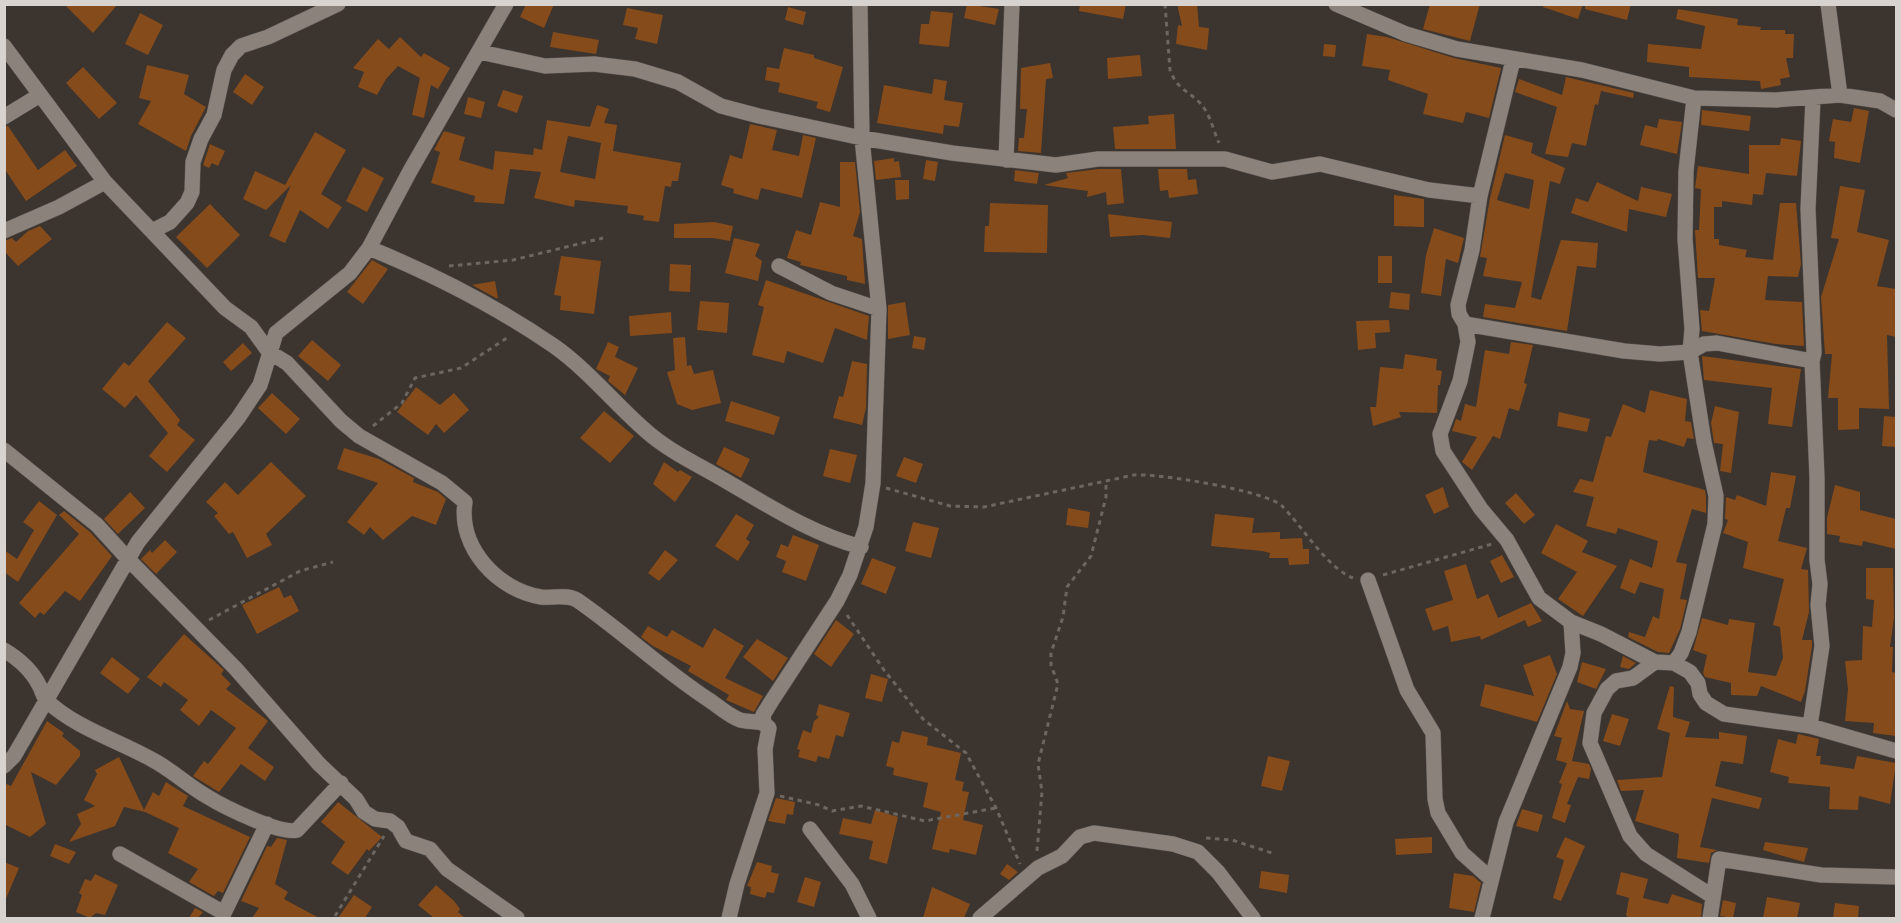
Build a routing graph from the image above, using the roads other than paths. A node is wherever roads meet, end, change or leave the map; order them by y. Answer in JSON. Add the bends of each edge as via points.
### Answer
{"nodes":[{"id":1,"x":338,"y":4,"type":"edge"},
{"id":2,"x":506,"y":4,"type":"edge"},
{"id":3,"x":860,"y":4,"type":"edge"},
{"id":4,"x":1012,"y":4,"type":"edge"},
{"id":5,"x":1336,"y":4,"type":"edge"},
{"id":6,"x":1828,"y":4,"type":"edge"},
{"id":7,"x":4,"y":46,"type":"edge"},
{"id":8,"x":480,"y":52,"type":"junction"},
{"id":9,"x":1513,"y":60,"type":"junction"},
{"id":10,"x":40,"y":95,"type":"junction"},
{"id":11,"x":1840,"y":95,"type":"junction"},
{"id":12,"x":1694,"y":98,"type":"junction"},
{"id":13,"x":1813,"y":99,"type":"junction"},
{"id":14,"x":1896,"y":110,"type":"edge"},
{"id":15,"x":4,"y":117,"type":"edge"},
{"id":16,"x":862,"y":138,"type":"junction"},
{"id":17,"x":1006,"y":160,"type":"junction"},
{"id":18,"x":105,"y":182,"type":"junction"},
{"id":19,"x":1480,"y":196,"type":"junction"},
{"id":20,"x":154,"y":230,"type":"junction"},
{"id":21,"x":4,"y":231,"type":"edge"},
{"id":22,"x":369,"y":248,"type":"junction"},
{"id":23,"x":779,"y":266,"type":"dead end"},
{"id":24,"x":879,"y":309,"type":"junction"},
{"id":25,"x":1465,"y":324,"type":"junction"},
{"id":26,"x":269,"y":352,"type":"junction"},
{"id":27,"x":1690,"y":352,"type":"junction"},
{"id":28,"x":1812,"y":361,"type":"junction"},
{"id":29,"x":4,"y":450,"type":"edge"},
{"id":30,"x":861,"y":547,"type":"junction"},
{"id":31,"x":128,"y":559,"type":"junction"},
{"id":32,"x":1368,"y":580,"type":"road end"},
{"id":33,"x":1571,"y":622,"type":"junction"},
{"id":34,"x":4,"y":650,"type":"edge"},
{"id":35,"x":1655,"y":662,"type":"junction"},
{"id":36,"x":1674,"y":663,"type":"junction"},
{"id":37,"x":45,"y":699,"type":"junction"},
{"id":38,"x":764,"y":723,"type":"junction"},
{"id":39,"x":1810,"y":726,"type":"junction"},
{"id":40,"x":1896,"y":751,"type":"edge"},
{"id":41,"x":4,"y":766,"type":"edge"},
{"id":42,"x":340,"y":783,"type":"junction"},
{"id":43,"x":267,"y":824,"type":"junction"},
{"id":44,"x":810,"y":830,"type":"dead end"},
{"id":45,"x":120,"y":854,"type":"dead end"},
{"id":46,"x":1896,"y":877,"type":"edge"},
{"id":47,"x":1491,"y":879,"type":"junction"},
{"id":48,"x":1712,"y":896,"type":"junction"},
{"id":49,"x":517,"y":918,"type":"edge"},
{"id":50,"x":729,"y":918,"type":"edge"},
{"id":51,"x":868,"y":918,"type":"edge"},
{"id":52,"x":980,"y":918,"type":"edge"},
{"id":53,"x":1253,"y":918,"type":"edge"},
{"id":54,"x":1482,"y":918,"type":"edge"},
{"id":55,"x":1710,"y":918,"type":"edge"}],
"edges":[{"from":1,"to":20,"type":"street","via":[[241,46],[232,55],[224,70],[214,115],[193,162],[192,192],[170,222]]},
{"from":2,"to":8,"type":"street"},
{"from":3,"to":16,"type":"street"},
{"from":4,"to":17,"type":"street"},
{"from":5,"to":9,"type":"street","via":[[1406,34]]},
{"from":6,"to":11,"type":"street"},
{"from":7,"to":10,"type":"street"},
{"from":8,"to":16,"type":"street","via":[[545,66],[594,64],[635,69],[678,82],[721,106]]},
{"from":8,"to":22,"type":"street"},
{"from":9,"to":12,"type":"street","via":[[1582,70]]},
{"from":9,"to":19,"type":"street"},
{"from":10,"to":15,"type":"street"},
{"from":10,"to":18,"type":"street"},
{"from":11,"to":13,"type":"street"},
{"from":11,"to":14,"type":"street","via":[[1880,100]]},
{"from":12,"to":13,"type":"street"},
{"from":12,"to":27,"type":"street","via":[[1686,171]]},
{"from":13,"to":28,"type":"street","via":[[1808,190]]},
{"from":16,"to":17,"type":"street"},
{"from":16,"to":24,"type":"street"},
{"from":17,"to":19,"type":"street","via":[[1056,165],[1098,159],[1225,159],[1272,172],[1320,164],[1429,190]]},
{"from":18,"to":20,"type":"street"},
{"from":18,"to":21,"type":"street"},
{"from":19,"to":25,"type":"street","via":[[1458,305]]},
{"from":20,"to":26,"type":"street","via":[[225,308],[251,327]]},
{"from":22,"to":26,"type":"street","via":[[350,273],[283,325]]},
{"from":22,"to":30,"type":"street","via":[[417,267],[554,346],[647,432],[688,460],[803,524]]},
{"from":23,"to":24,"type":"street","via":[[831,293]]},
{"from":24,"to":30,"type":"street","via":[[873,483]]},
{"from":25,"to":27,"type":"street","via":[[1624,351],[1674,355]]},
{"from":25,"to":33,"type":"street","via":[[1468,342],[1460,381],[1440,435],[1443,451],[1481,509],[1507,540],[1539,598]]},
{"from":26,"to":31,"type":"street","via":[[260,386]]},
{"from":26,"to":38,"type":"street","via":[[287,363],[359,436],[442,483],[465,502],[463,513],[472,544],[498,578],[522,592],[576,599],[704,697],[739,719]]},
{"from":27,"to":28,"type":"street","via":[[1704,344],[1728,344]]},
{"from":27,"to":36,"type":"street","via":[[1716,496],[1715,524],[1689,632]]},
{"from":28,"to":39,"type":"street","via":[[1822,646]]},
{"from":29,"to":31,"type":"street","via":[[98,525]]},
{"from":30,"to":38,"type":"street","via":[[837,601],[763,715]]},
{"from":31,"to":37,"type":"street"},
{"from":31,"to":42,"type":"street","via":[[197,627]]},
{"from":32,"to":47,"type":"street","via":[[1407,690],[1433,733],[1438,813],[1462,854]]},
{"from":33,"to":35,"type":"street"},
{"from":33,"to":47,"type":"street","via":[[1570,667],[1506,822]]},
{"from":34,"to":37,"type":"street","via":[[31,671]]},
{"from":35,"to":36,"type":"street"},
{"from":35,"to":48,"type":"street","via":[[1633,678],[1616,681],[1607,689],[1594,713],[1590,743],[1630,836],[1646,854]]},
{"from":36,"to":39,"type":"street","via":[[1690,672],[1706,703],[1724,714]]},
{"from":37,"to":41,"type":"street","via":[[14,756]]},
{"from":37,"to":43,"type":"street","via":[[108,739],[152,759],[208,798]]},
{"from":38,"to":50,"type":"street","via":[[769,728],[765,749],[767,793]]},
{"from":39,"to":40,"type":"street"},
{"from":42,"to":43,"type":"street","via":[[297,830]]},
{"from":42,"to":49,"type":"street","via":[[364,812],[375,819],[390,821],[406,841],[430,849],[447,869]]},
{"from":43,"to":45,"type":"street","via":[[224,913]]},
{"from":44,"to":51,"type":"street","via":[[852,884]]},
{"from":46,"to":48,"type":"street","via":[[1821,875],[1719,859]]},
{"from":47,"to":54,"type":"street"},
{"from":48,"to":55,"type":"street"},
{"from":52,"to":53,"type":"street","via":[[1032,874],[1062,856],[1080,837],[1094,833],[1182,846],[1198,852]]}]}
